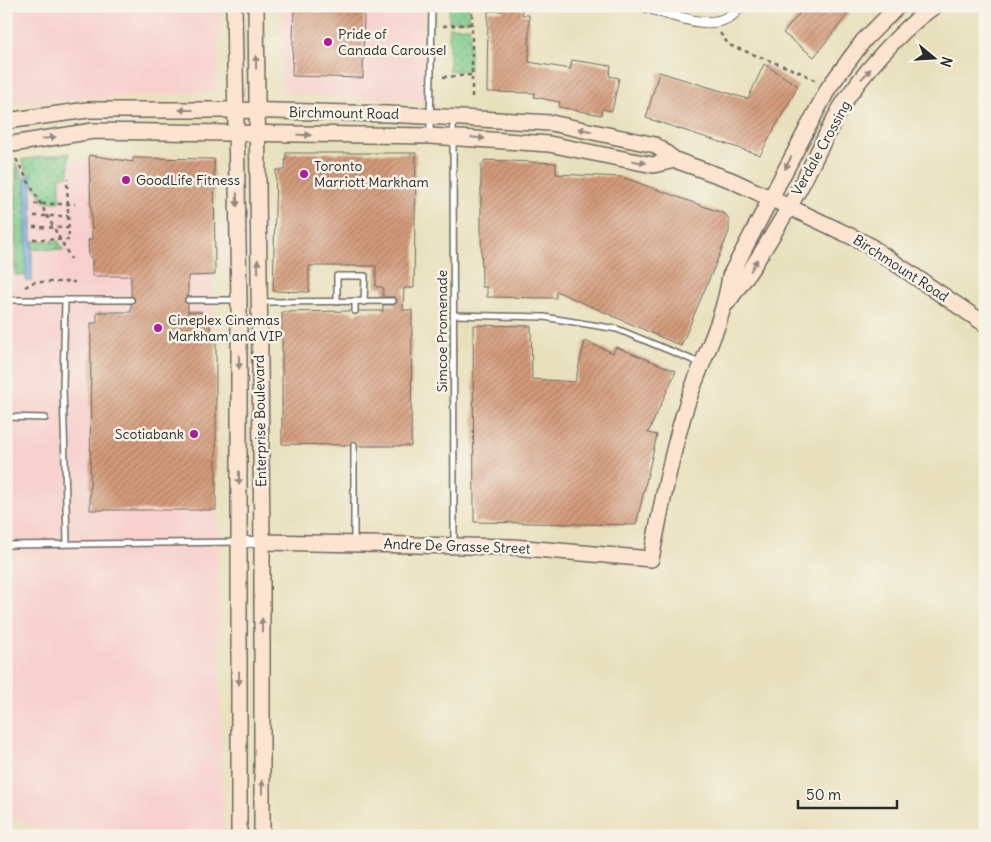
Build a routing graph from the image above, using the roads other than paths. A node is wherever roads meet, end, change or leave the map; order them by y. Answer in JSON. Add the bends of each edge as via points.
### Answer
{"nodes":[{"id":1,"x":234,"y":6,"type":"edge"},
{"id":2,"x":256,"y":6,"type":"edge"},
{"id":3,"x":432,"y":6,"type":"edge"},
{"id":4,"x":643,"y":6,"type":"edge"},
{"id":5,"x":740,"y":6,"type":"edge"},
{"id":6,"x":898,"y":6,"type":"edge"},
{"id":7,"x":935,"y":6,"type":"edge"},
{"id":8,"x":235,"y":110,"type":"junction"},
{"id":9,"x":256,"y":111,"type":"junction"},
{"id":10,"x":430,"y":116,"type":"junction"},
{"id":11,"x":453,"y":117,"type":"junction"},
{"id":12,"x":6,"y":121,"type":"edge"},
{"id":13,"x":235,"y":134,"type":"junction"},
{"id":14,"x":256,"y":134,"type":"junction"},
{"id":15,"x":430,"y":136,"type":"junction"},
{"id":16,"x":454,"y":136,"type":"junction"},
{"id":17,"x":6,"y":145,"type":"edge"},
{"id":18,"x":675,"y":160,"type":"junction"},
{"id":19,"x":771,"y":198,"type":"junction"},
{"id":20,"x":790,"y":207,"type":"junction"},
{"id":21,"x":6,"y":300,"type":"edge"},
{"id":22,"x":65,"y":300,"type":"junction"},
{"id":23,"x":131,"y":300,"type":"dead end"},
{"id":24,"x":188,"y":300,"type":"dead end"},
{"id":25,"x":239,"y":300,"type":"junction"},
{"id":26,"x":393,"y":301,"type":"dead end"},
{"id":27,"x":258,"y":302,"type":"junction"},
{"id":28,"x":337,"y":302,"type":"junction"},
{"id":29,"x":354,"y":302,"type":"junction"},
{"id":30,"x":364,"y":302,"type":"junction"},
{"id":31,"x":726,"y":304,"type":"junction"},
{"id":32,"x":355,"y":311,"type":"dead end"},
{"id":33,"x":453,"y":315,"type":"junction"},
{"id":34,"x":985,"y":324,"type":"edge"},
{"id":35,"x":702,"y":364,"type":"junction"},
{"id":36,"x":6,"y":418,"type":"edge"},
{"id":37,"x":45,"y":418,"type":"dead end"},
{"id":38,"x":354,"y":446,"type":"dead end"},
{"id":39,"x":239,"y":542,"type":"junction"},
{"id":40,"x":262,"y":542,"type":"junction"},
{"id":41,"x":67,"y":543,"type":"junction"},
{"id":42,"x":354,"y":544,"type":"junction"},
{"id":43,"x":6,"y":545,"type":"edge"},
{"id":44,"x":454,"y":546,"type":"junction"},
{"id":45,"x":651,"y":559,"type":"joint"},
{"id":46,"x":239,"y":836,"type":"edge"},
{"id":47,"x":262,"y":836,"type":"edge"}],
"edges":[{"from":1,"to":8,"type":"main road","name":"Enterprise Boulevard"},
{"from":9,"to":2,"type":"main road","name":"Enterprise Boulevard","one_way":true},
{"from":3,"to":10,"type":"lane"},
{"from":4,"to":5,"type":"street","via":[[713,24],[734,15]]},
{"from":6,"to":19,"type":"main road","name":"Verdale Crossing","one_way":true,"via":[[864,40],[828,87]]},
{"from":20,"to":7,"type":"main road","name":"Verdale Crossing","one_way":true,"via":[[842,107],[860,82],[904,32]]},
{"from":8,"to":9,"type":"main road","name":"Birchmount Road"},
{"from":8,"to":12,"type":"main road","name":"Birchmount Road","one_way":true,"via":[[88,110]]},
{"from":8,"to":13,"type":"main road","name":"Enterprise Boulevard"},
{"from":9,"to":10,"type":"main road","name":"Birchmount Road"},
{"from":9,"to":14,"type":"main road","name":"Enterprise Boulevard"},
{"from":10,"to":11,"type":"main road","name":"Birchmount Road"},
{"from":10,"to":15,"type":"lane"},
{"from":11,"to":16,"type":"lane","name":"Simcoe Promenade"},
{"from":18,"to":11,"type":"main road","name":"Birchmount Road","one_way":true,"via":[[655,145],[551,123]]},
{"from":13,"to":14,"type":"main road","name":"Birchmount Road"},
{"from":17,"to":13,"type":"main road","name":"Birchmount Road","one_way":true,"via":[[93,131]]},
{"from":13,"to":25,"type":"main road","name":"Enterprise Boulevard","one_way":true},
{"from":14,"to":15,"type":"main road","name":"Birchmount Road","one_way":true},
{"from":27,"to":14,"type":"main road","name":"Enterprise Boulevard","one_way":true},
{"from":15,"to":16,"type":"main road","name":"Birchmount Road"},
{"from":16,"to":18,"type":"main road","name":"Birchmount Road","one_way":true,"via":[[549,144],[653,164]]},
{"from":16,"to":33,"type":"lane","name":"Simcoe Promenade"},
{"from":18,"to":19,"type":"main road","name":"Birchmount Road"},
{"from":19,"to":20,"type":"main road","name":"Birchmount Road"},
{"from":19,"to":31,"type":"main road","name":"Verdale Crossing","via":[[730,276]]},
{"from":31,"to":20,"type":"main road","name":"Verdale Crossing","one_way":true,"via":[[745,280]]},
{"from":20,"to":34,"type":"main road","name":"Birchmount Road","via":[[867,244]]},
{"from":21,"to":22,"type":"lane"},
{"from":22,"to":23,"type":"lane"},
{"from":22,"to":41,"type":"lane","via":[[63,386]]},
{"from":24,"to":25,"type":"lane"},
{"from":25,"to":39,"type":"main road","name":"Enterprise Boulevard","one_way":true},
{"from":26,"to":30,"type":"lane"},
{"from":27,"to":28,"type":"lane"},
{"from":27,"to":40,"type":"main road","name":"Enterprise Boulevard"},
{"from":28,"to":29,"type":"lane"},
{"from":28,"to":30,"type":"lane","via":[[337,276],[365,276]]},
{"from":29,"to":30,"type":"lane"},
{"from":29,"to":32,"type":"lane"},
{"from":31,"to":35,"type":"main road","name":"Verdale Crossing"},
{"from":33,"to":35,"type":"lane","via":[[544,317],[618,329]]},
{"from":33,"to":44,"type":"lane","name":"Simcoe Promenade"},
{"from":35,"to":45,"type":"main road","name":"Verdale Crossing","via":[[685,408],[667,475]]},
{"from":36,"to":37,"type":"lane"},
{"from":38,"to":42,"type":"lane"},
{"from":39,"to":40,"type":"street"},
{"from":39,"to":41,"type":"lane"},
{"from":39,"to":46,"type":"main road","name":"Enterprise Boulevard","one_way":true},
{"from":40,"to":42,"type":"main road","name":"Andre De Grasse Street"},
{"from":47,"to":40,"type":"main road","name":"Enterprise Boulevard","one_way":true},
{"from":41,"to":43,"type":"lane"},
{"from":42,"to":44,"type":"main road","name":"Andre De Grasse Street"},
{"from":44,"to":45,"type":"main road","name":"Andre De Grasse Street","via":[[513,547]]}]}
